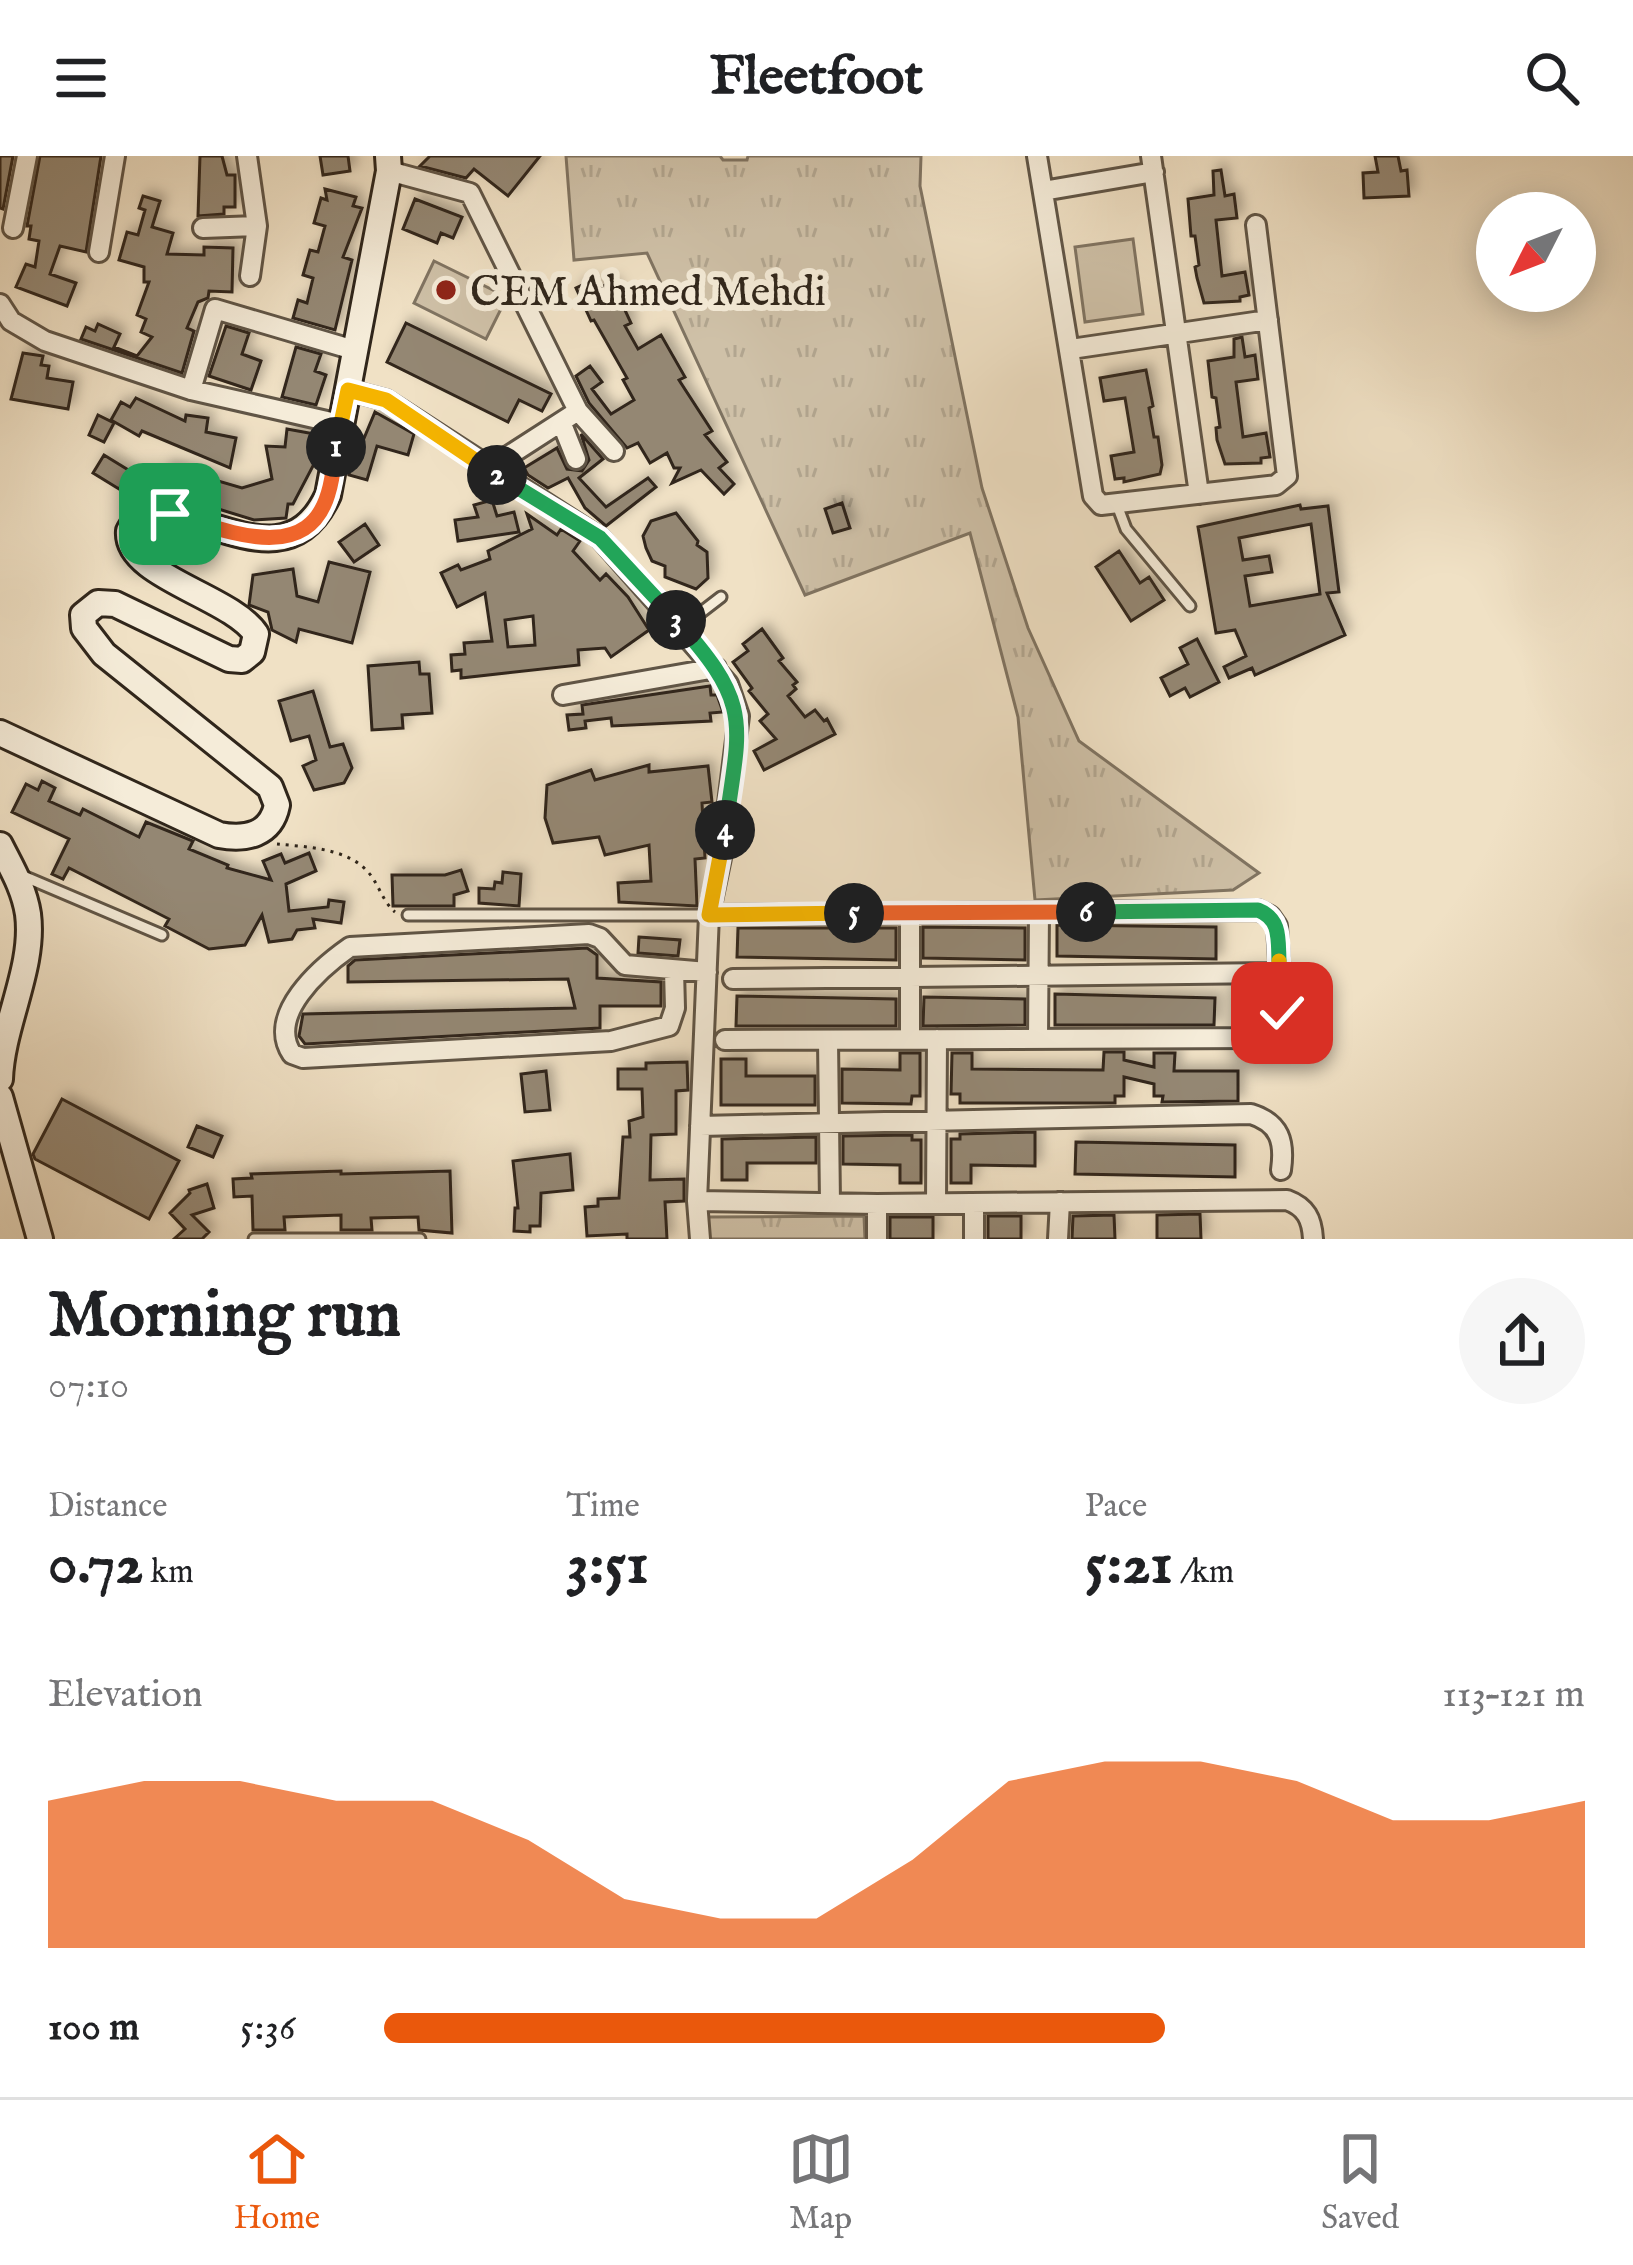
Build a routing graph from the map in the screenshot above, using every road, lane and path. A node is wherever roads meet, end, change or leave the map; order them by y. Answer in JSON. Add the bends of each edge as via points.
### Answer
{"nodes":[{"id":1,"x":27,"y":156,"type":"edge"},
{"id":2,"x":115,"y":156,"type":"edge"},
{"id":3,"x":247,"y":156,"type":"edge"},
{"id":4,"x":1037,"y":156,"type":"edge"},
{"id":5,"x":395,"y":161,"type":"edge"},
{"id":6,"x":1152,"y":164,"type":"edge"},
{"id":7,"x":1043,"y":191,"type":"junction"},
{"id":8,"x":1256,"y":225,"type":"dead end"},
{"id":9,"x":257,"y":226,"type":"junction"},
{"id":10,"x":13,"y":228,"type":"dead end"},
{"id":11,"x":203,"y":228,"type":"dead end"},
{"id":12,"x":99,"y":252,"type":"dead end"},
{"id":13,"x":250,"y":276,"type":"dead end"},
{"id":14,"x":0,"y":304,"type":"edge"},
{"id":15,"x":1268,"y":320,"type":"junction"},
{"id":16,"x":1177,"y":333,"type":"junction"},
{"id":17,"x":1071,"y":349,"type":"junction"},
{"id":18,"x":354,"y":350,"type":"junction"},
{"id":19,"x":191,"y":390,"type":"junction"},
{"id":20,"x":348,"y":390,"type":"junction"},
{"id":21,"x":578,"y":411,"type":"junction"},
{"id":22,"x":340,"y":424,"type":"junction"},
{"id":23,"x":562,"y":424,"type":"junction"},
{"id":24,"x":614,"y":451,"type":"dead end"},
{"id":25,"x":576,"y":459,"type":"dead end"},
{"id":26,"x":488,"y":470,"type":"junction"},
{"id":27,"x":1199,"y":494,"type":"junction"},
{"id":28,"x":1117,"y":505,"type":"junction"},
{"id":29,"x":721,"y":597,"type":"dead end"},
{"id":30,"x":1190,"y":606,"type":"dead end"},
{"id":31,"x":682,"y":626,"type":"junction"},
{"id":32,"x":716,"y":668,"type":"junction"},
{"id":33,"x":562,"y":695,"type":"dead end"},
{"id":34,"x":0,"y":733,"type":"edge"},
{"id":35,"x":247,"y":838,"type":"junction"},
{"id":36,"x":0,"y":844,"type":"edge"},
{"id":37,"x":13,"y":871,"type":"junction"},
{"id":38,"x":1039,"y":912,"type":"junction"},
{"id":39,"x":910,"y":913,"type":"junction"},
{"id":40,"x":408,"y":915,"type":"joint"},
{"id":41,"x":709,"y":915,"type":"junction"},
{"id":42,"x":161,"y":935,"type":"dead end"},
{"id":43,"x":674,"y":970,"type":"junction"},
{"id":44,"x":706,"y":972,"type":"junction"},
{"id":45,"x":1280,"y":973,"type":"junction"},
{"id":46,"x":1039,"y":976,"type":"junction"},
{"id":47,"x":910,"y":977,"type":"junction"},
{"id":48,"x":733,"y":979,"type":"dead end"},
{"id":49,"x":910,"y":1039,"type":"junction"},
{"id":50,"x":937,"y":1039,"type":"junction"},
{"id":51,"x":1038,"y":1039,"type":"junction"},
{"id":52,"x":725,"y":1040,"type":"dead end"},
{"id":53,"x":828,"y":1040,"type":"junction"},
{"id":54,"x":0,"y":1079,"type":"edge"},
{"id":55,"x":0,"y":1097,"type":"edge"},
{"id":56,"x":936,"y":1120,"type":"junction"},
{"id":57,"x":829,"y":1123,"type":"junction"},
{"id":58,"x":700,"y":1126,"type":"junction"},
{"id":59,"x":1280,"y":1170,"type":"dead end"},
{"id":60,"x":697,"y":1201,"type":"junction"},
{"id":61,"x":1060,"y":1202,"type":"junction"},
{"id":62,"x":830,"y":1203,"type":"junction"},
{"id":63,"x":936,"y":1203,"type":"junction"},
{"id":64,"x":974,"y":1203,"type":"junction"},
{"id":65,"x":878,"y":1204,"type":"junction"},
{"id":66,"x":40,"y":1239,"type":"edge"},
{"id":67,"x":254,"y":1239,"type":"edge"},
{"id":68,"x":420,"y":1239,"type":"edge"},
{"id":69,"x":700,"y":1239,"type":"edge"},
{"id":70,"x":877,"y":1239,"type":"edge"},
{"id":71,"x":974,"y":1239,"type":"edge"},
{"id":72,"x":1058,"y":1239,"type":"edge"},
{"id":73,"x":1312,"y":1239,"type":"edge"}],
"edges":[{"from":1,"to":10,"type":"street"},
{"from":2,"to":12,"type":"street"},
{"from":3,"to":9,"type":"street"},
{"from":4,"to":7,"type":"street"},
{"from":5,"to":18,"type":"main road"},
{"from":5,"to":21,"type":"street","via":[[470,193]]},
{"from":6,"to":7,"type":"street"},
{"from":6,"to":16,"type":"street"},
{"from":7,"to":17,"type":"street"},
{"from":8,"to":15,"type":"street"},
{"from":9,"to":11,"type":"street"},
{"from":9,"to":13,"type":"street"},
{"from":14,"to":19,"type":"street","via":[[11,321],[46,340]]},
{"from":15,"to":16,"type":"street"},
{"from":15,"to":27,"type":"street","via":[[1287,476],[1276,485]]},
{"from":16,"to":17,"type":"street"},
{"from":16,"to":27,"type":"street"},
{"from":17,"to":28,"type":"street","via":[[1094,500]]},
{"from":18,"to":19,"type":"street","via":[[214,309]]},
{"from":18,"to":20,"type":"main road"},
{"from":19,"to":22,"type":"street"},
{"from":20,"to":22,"type":"main road"},
{"from":20,"to":26,"type":"street","via":[[386,400]]},
{"from":21,"to":23,"type":"street"},
{"from":21,"to":24,"type":"street"},
{"from":22,"to":35,"type":"main road","via":[[328,495],[302,532],[274,540],[154,512],[128,531],[132,551],[148,566],[251,627],[257,641],[247,657],[229,659],[115,604],[83,615],[104,654],[276,796],[275,816]]},
{"from":23,"to":25,"type":"street"},
{"from":23,"to":26,"type":"street"},
{"from":26,"to":31,"type":"street","via":[[600,538]]},
{"from":27,"to":28,"type":"street"},
{"from":28,"to":30,"type":"lane","via":[[1126,530]]},
{"from":29,"to":31,"type":"lane"},
{"from":31,"to":32,"type":"street"},
{"from":32,"to":33,"type":"street"},
{"from":32,"to":41,"type":"street","via":[[739,716]]},
{"from":34,"to":35,"type":"main road","via":[[219,835]]},
{"from":35,"to":40,"type":"path","via":[[357,862],[386,904]]},
{"from":36,"to":37,"type":"main road"},
{"from":37,"to":42,"type":"lane"},
{"from":37,"to":54,"type":"main road","via":[[28,932]]},
{"from":38,"to":39,"type":"street"},
{"from":38,"to":45,"type":"street","via":[[1258,910],[1276,926]]},
{"from":38,"to":46,"type":"street"},
{"from":39,"to":41,"type":"street"},
{"from":39,"to":47,"type":"street"},
{"from":40,"to":41,"type":"lane"},
{"from":41,"to":44,"type":"street"},
{"from":43,"to":43,"type":"street","via":[[625,964],[589,934],[350,946],[290,1008],[284,1036],[303,1058],[611,1041],[669,1027]]},
{"from":43,"to":44,"type":"street"},
{"from":44,"to":58,"type":"street"},
{"from":45,"to":46,"type":"street"},
{"from":45,"to":51,"type":"street","via":[[1281,1019],[1265,1037]]},
{"from":46,"to":47,"type":"street"},
{"from":46,"to":51,"type":"street"},
{"from":47,"to":48,"type":"street"},
{"from":47,"to":49,"type":"street"},
{"from":49,"to":50,"type":"street"},
{"from":49,"to":53,"type":"street"},
{"from":50,"to":51,"type":"street"},
{"from":50,"to":56,"type":"street"},
{"from":52,"to":53,"type":"street"},
{"from":53,"to":57,"type":"street"},
{"from":55,"to":66,"type":"main road"},
{"from":56,"to":57,"type":"street"},
{"from":56,"to":59,"type":"street","via":[[1252,1114],[1280,1137]]},
{"from":56,"to":63,"type":"street"},
{"from":57,"to":58,"type":"street"},
{"from":57,"to":62,"type":"street"},
{"from":58,"to":60,"type":"street"},
{"from":60,"to":62,"type":"street"},
{"from":60,"to":69,"type":"street"},
{"from":61,"to":64,"type":"street"},
{"from":61,"to":72,"type":"street"},
{"from":61,"to":73,"type":"street","via":[[1287,1200],[1309,1216]]},
{"from":62,"to":65,"type":"street"},
{"from":63,"to":64,"type":"street"},
{"from":63,"to":65,"type":"street"},
{"from":64,"to":71,"type":"street"},
{"from":65,"to":70,"type":"street"},
{"from":67,"to":68,"type":"lane"}]}
